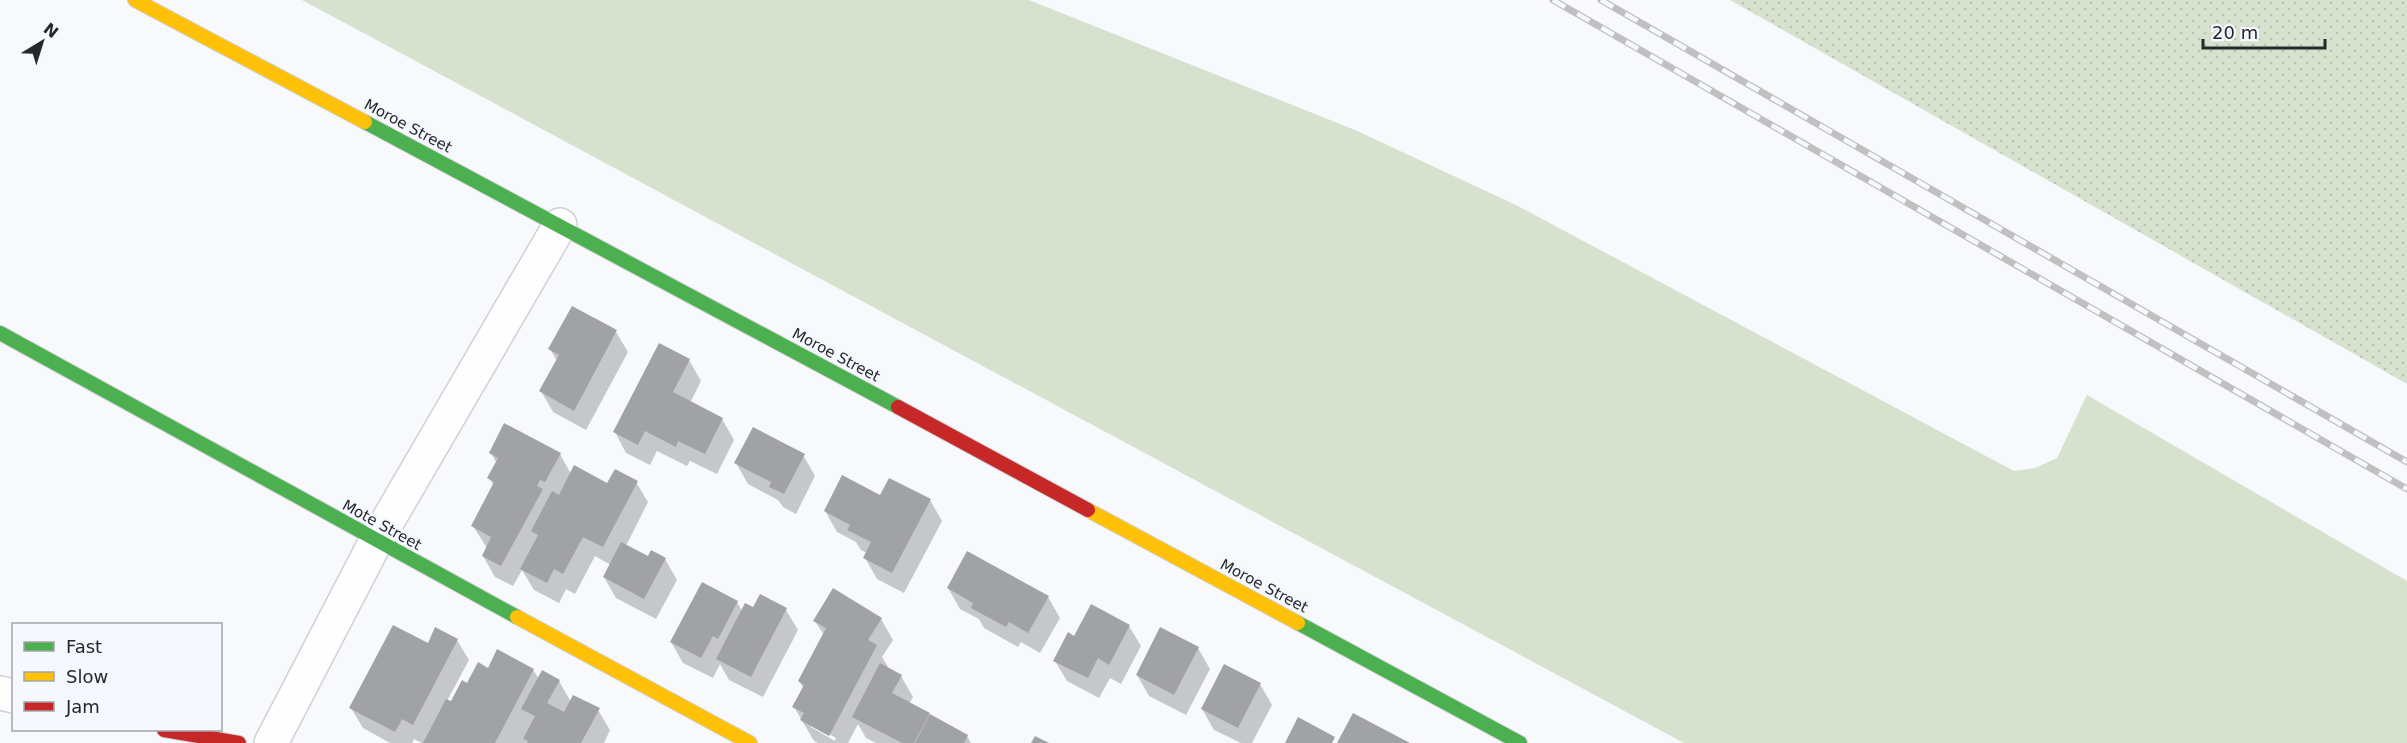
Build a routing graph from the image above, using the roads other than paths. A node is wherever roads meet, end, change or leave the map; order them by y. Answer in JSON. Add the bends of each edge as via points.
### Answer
{"nodes":[{"id":1,"x":135,"y":0,"type":"edge"},
{"id":2,"x":560,"y":225,"type":"junction"},
{"id":3,"x":0,"y":333,"type":"edge"},
{"id":4,"x":376,"y":541,"type":"junction"},
{"id":5,"x":175,"y":731,"type":"edge"},
{"id":6,"x":239,"y":743,"type":"edge"},
{"id":7,"x":271,"y":743,"type":"edge"},
{"id":8,"x":750,"y":743,"type":"edge"},
{"id":9,"x":1520,"y":743,"type":"edge"}],
"edges":[{"from":1,"to":2,"type":"street","name":"Moroe Street"},
{"from":2,"to":4,"type":"street"},
{"from":2,"to":9,"type":"street","name":"Moroe Street"},
{"from":3,"to":4,"type":"street","name":"Mote Street"},
{"from":4,"to":7,"type":"street"},
{"from":4,"to":8,"type":"street","name":"Mote Street"},
{"from":5,"to":6,"type":"street"}]}
